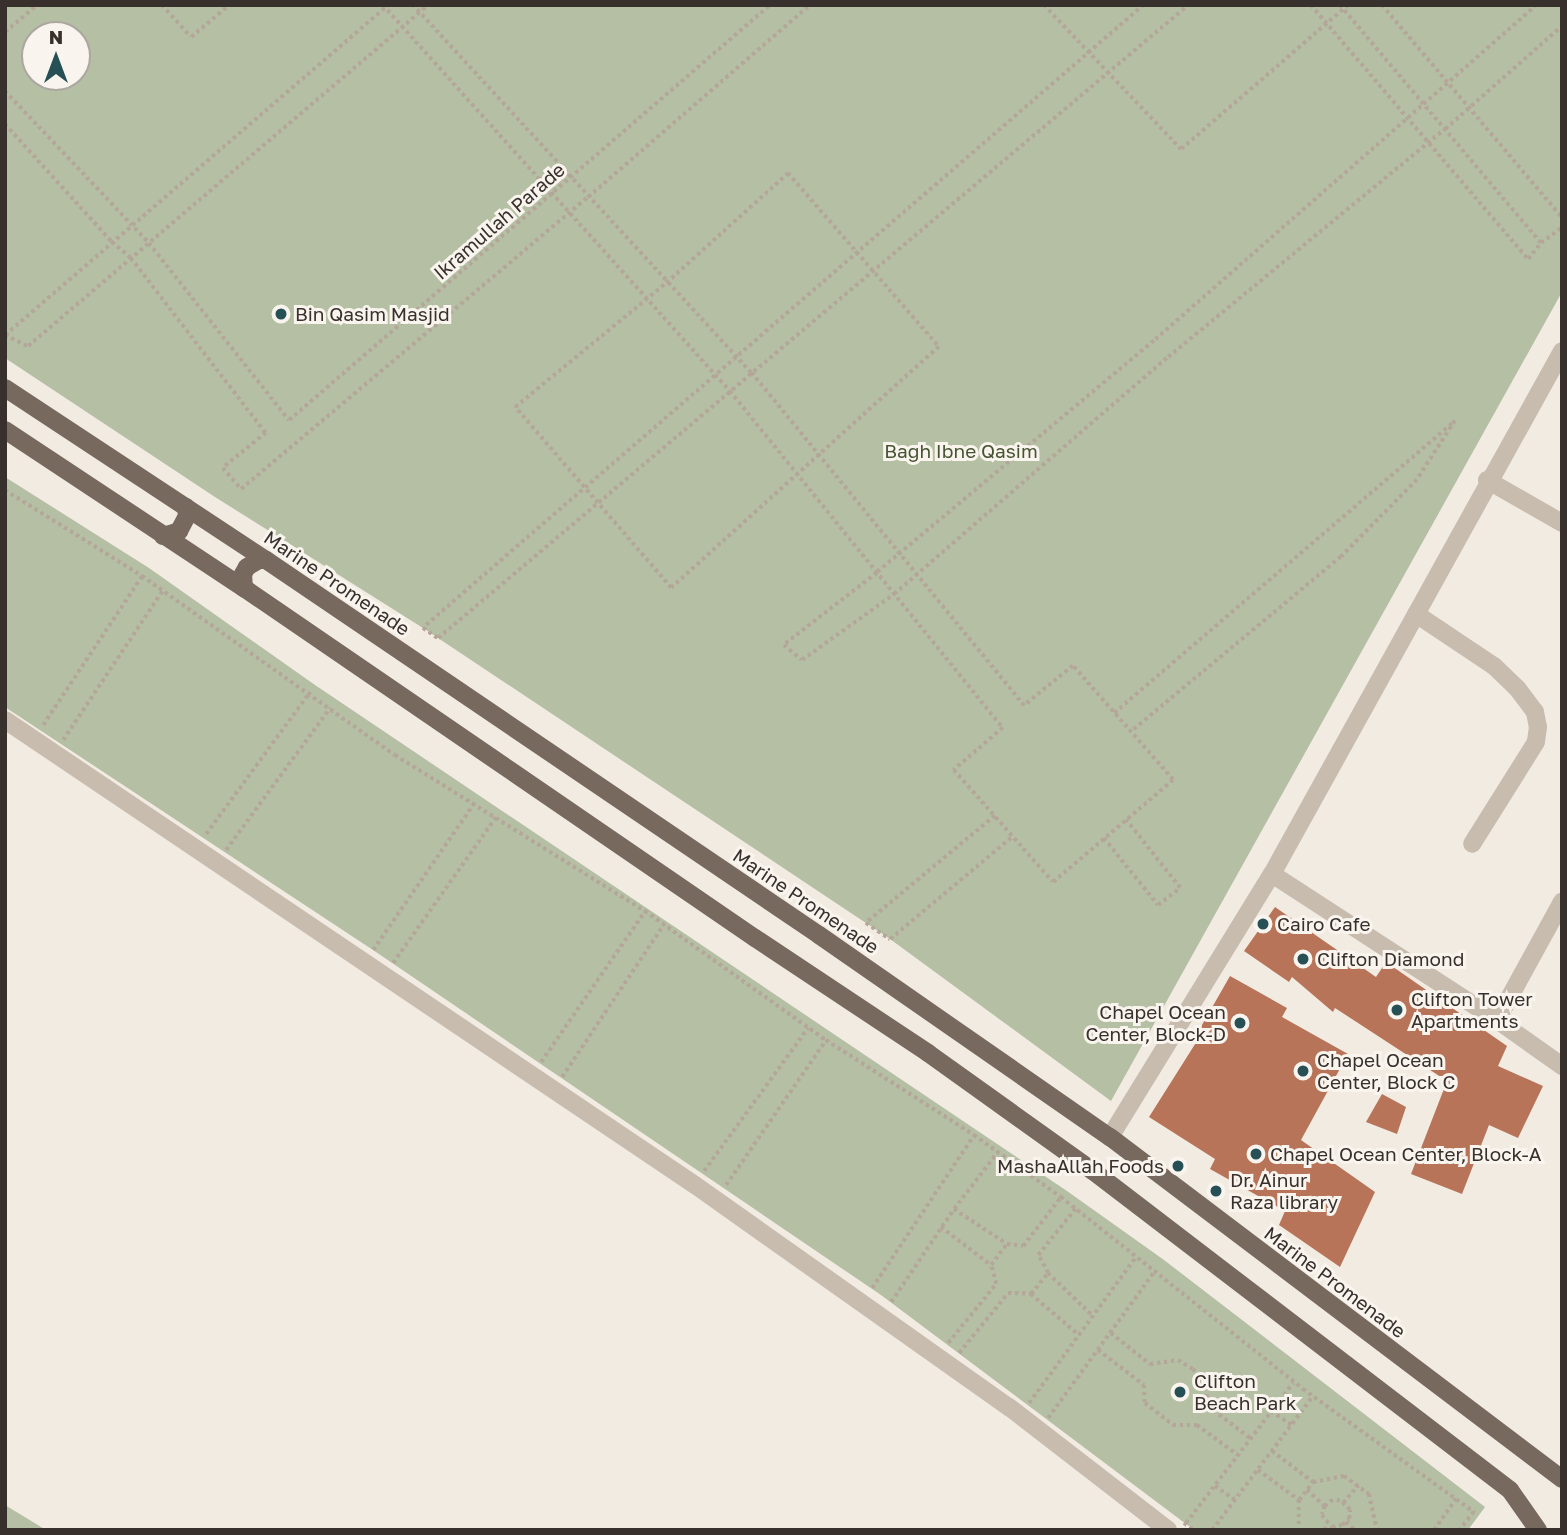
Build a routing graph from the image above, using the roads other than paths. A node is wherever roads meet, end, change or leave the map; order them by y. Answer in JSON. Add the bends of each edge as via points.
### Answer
{"nodes":[{"id":1,"x":1562,"y":351,"type":"edge"},
{"id":2,"x":5,"y":388,"type":"edge"},
{"id":3,"x":5,"y":430,"type":"edge"},
{"id":4,"x":1488,"y":480,"type":"junction"},
{"id":5,"x":186,"y":507,"type":"junction"},
{"id":6,"x":1562,"y":523,"type":"edge"},
{"id":7,"x":163,"y":536,"type":"junction"},
{"id":8,"x":266,"y":560,"type":"junction"},
{"id":9,"x":244,"y":588,"type":"junction"},
{"id":10,"x":1416,"y":614,"type":"junction"},
{"id":11,"x":5,"y":720,"type":"edge"},
{"id":12,"x":1472,"y":844,"type":"dead end"},
{"id":13,"x":1272,"y":874,"type":"junction"},
{"id":14,"x":1562,"y":902,"type":"edge"},
{"id":15,"x":1497,"y":1020,"type":"junction"},
{"id":16,"x":1562,"y":1066,"type":"edge"},
{"id":17,"x":1110,"y":1138,"type":"junction"},
{"id":18,"x":1562,"y":1479,"type":"edge"},
{"id":19,"x":1530,"y":1527,"type":"edge"},
{"id":20,"x":1168,"y":1530,"type":"edge"}],
"edges":[{"from":1,"to":4,"type":"street"},
{"from":2,"to":5,"type":"main road","name":"Marine Promenade"},
{"from":3,"to":7,"type":"main road"},
{"from":4,"to":6,"type":"street"},
{"from":4,"to":10,"type":"street"},
{"from":5,"to":7,"type":"main road","via":[[179,531]]},
{"from":5,"to":8,"type":"main road","name":"Marine Promenade"},
{"from":7,"to":9,"type":"main road"},
{"from":8,"to":9,"type":"main road","via":[[247,567]]},
{"from":8,"to":17,"type":"main road","name":"Marine Promenade"},
{"from":9,"to":19,"type":"main road","via":[[928,1053],[1093,1171],[1510,1490]]},
{"from":10,"to":12,"type":"street","via":[[1494,666],[1535,712],[1536,742]]},
{"from":10,"to":13,"type":"street"},
{"from":11,"to":20,"type":"street","via":[[695,1185],[1009,1407]]},
{"from":13,"to":15,"type":"street"},
{"from":13,"to":17,"type":"street"},
{"from":14,"to":15,"type":"street"},
{"from":15,"to":16,"type":"street"},
{"from":17,"to":18,"type":"main road","name":"Marine Promenade"}]}
